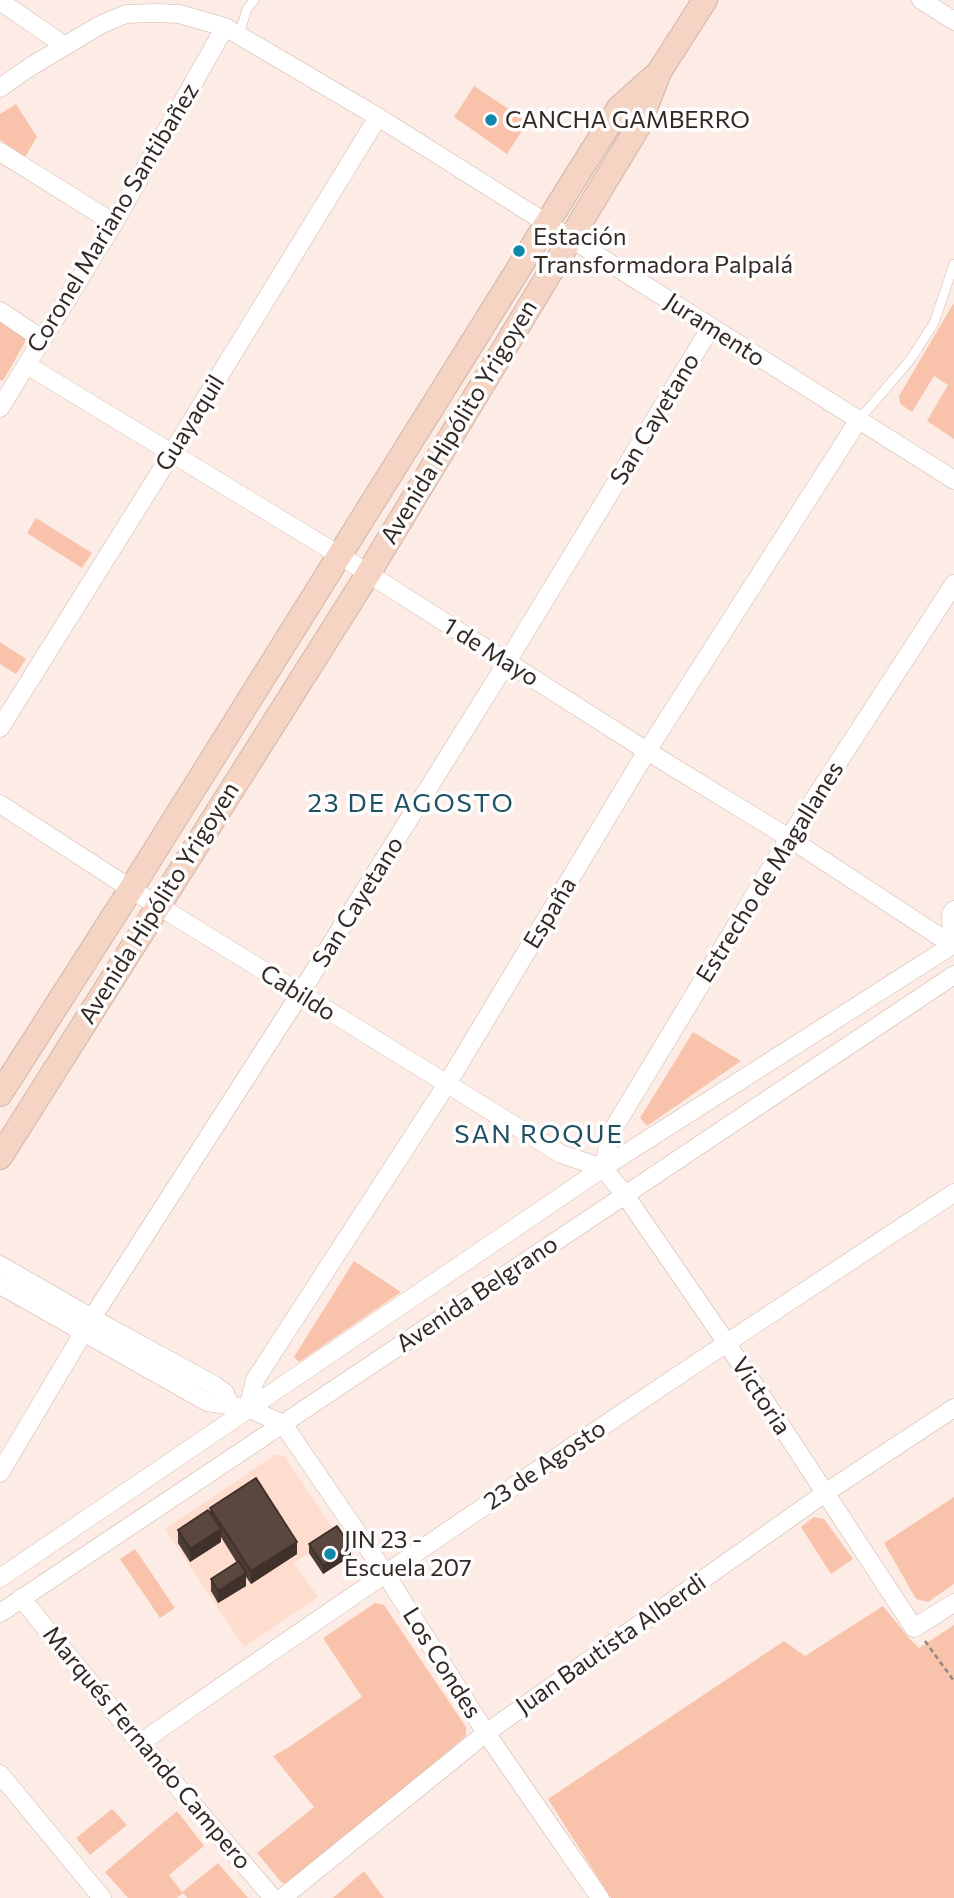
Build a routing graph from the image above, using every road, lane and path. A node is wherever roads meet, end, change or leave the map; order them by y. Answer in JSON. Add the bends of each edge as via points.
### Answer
{"nodes":[{"id":1,"x":254,"y":0,"type":"edge"},
{"id":2,"x":705,"y":0,"type":"edge"},
{"id":3,"x":920,"y":0,"type":"edge"},
{"id":4,"x":0,"y":1,"type":"edge"},
{"id":5,"x":954,"y":21,"type":"edge"},
{"id":6,"x":232,"y":31,"type":"junction"},
{"id":7,"x":65,"y":46,"type":"junction"},
{"id":8,"x":659,"y":72,"type":"junction"},
{"id":9,"x":0,"y":88,"type":"edge"},
{"id":10,"x":378,"y":117,"type":"junction"},
{"id":11,"x":0,"y":152,"type":"edge"},
{"id":12,"x":547,"y":222,"type":"junction"},
{"id":13,"x":114,"y":223,"type":"junction"},
{"id":14,"x":571,"y":237,"type":"junction"},
{"id":15,"x":954,"y":264,"type":"edge"},
{"id":16,"x":0,"y":311,"type":"edge"},
{"id":17,"x":711,"y":327,"type":"junction"},
{"id":18,"x":42,"y":339,"type":"junction"},
{"id":19,"x":27,"y":365,"type":"junction"},
{"id":20,"x":2,"y":403,"type":"edge"},
{"id":21,"x":858,"y":421,"type":"junction"},
{"id":22,"x":172,"y":453,"type":"junction"},
{"id":23,"x":954,"y":481,"type":"edge"},
{"id":24,"x":339,"y":555,"type":"junction"},
{"id":25,"x":368,"y":574,"type":"junction"},
{"id":26,"x":954,"y":584,"type":"edge"},
{"id":27,"x":507,"y":662,"type":"junction"},
{"id":28,"x":0,"y":728,"type":"edge"},
{"id":29,"x":648,"y":751,"type":"junction"},
{"id":30,"x":0,"y":804,"type":"edge"},
{"id":31,"x":789,"y":838,"type":"junction"},
{"id":32,"x":131,"y":889,"type":"junction"},
{"id":33,"x":157,"y":905,"type":"junction"},
{"id":34,"x":954,"y":910,"type":"edge"},
{"id":35,"x":953,"y":945,"type":"edge"},
{"id":36,"x":954,"y":975,"type":"edge"},
{"id":37,"x":300,"y":995,"type":"junction"},
{"id":38,"x":447,"y":1084,"type":"junction"},
{"id":39,"x":0,"y":1094,"type":"edge"},
{"id":40,"x":0,"y":1157,"type":"edge"},
{"id":41,"x":603,"y":1168,"type":"junction"},
{"id":42,"x":954,"y":1193,"type":"edge"},
{"id":43,"x":625,"y":1195,"type":"junction"},
{"id":44,"x":0,"y":1265,"type":"edge"},
{"id":45,"x":0,"y":1285,"type":"edge"},
{"id":46,"x":88,"y":1325,"type":"junction"},
{"id":47,"x":726,"y":1342,"type":"junction"},
{"id":48,"x":239,"y":1407,"type":"junction"},
{"id":49,"x":954,"y":1408,"type":"edge"},
{"id":50,"x":283,"y":1424,"type":"junction"},
{"id":51,"x":0,"y":1473,"type":"edge"},
{"id":52,"x":825,"y":1493,"type":"junction"},
{"id":53,"x":385,"y":1573,"type":"junction"},
{"id":54,"x":0,"y":1578,"type":"edge"},
{"id":55,"x":21,"y":1598,"type":"junction"},
{"id":56,"x":954,"y":1603,"type":"edge"},
{"id":57,"x":0,"y":1613,"type":"edge"},
{"id":58,"x":914,"y":1628,"type":"junction"},
{"id":59,"x":954,"y":1681,"type":"edge"},
{"id":60,"x":486,"y":1733,"type":"junction"},
{"id":61,"x":140,"y":1743,"type":"junction"},
{"id":62,"x":0,"y":1774,"type":"edge"},
{"id":63,"x":102,"y":1898,"type":"edge"},
{"id":64,"x":273,"y":1898,"type":"edge"},
{"id":65,"x":282,"y":1898,"type":"edge"},
{"id":66,"x":600,"y":1898,"type":"edge"}],
"edges":[{"from":1,"to":6,"type":"lane"},
{"from":2,"to":8,"type":"street"},
{"from":3,"to":5,"type":"street"},
{"from":4,"to":7,"type":"street"},
{"from":6,"to":7,"type":"street","name":"Juramento","via":[[178,14],[126,14]]},
{"from":6,"to":10,"type":"street","name":"Juramento"},
{"from":6,"to":13,"type":"street","name":"Coronel Mariano Santibañez"},
{"from":7,"to":9,"type":"street","name":"Juramento"},
{"from":8,"to":12,"type":"street","name":"Avenida Hipólito Yrigoyen","via":[[619,108]]},
{"from":8,"to":14,"type":"street","name":"Avenida Hipólito Yrigoyen","via":[[638,127]]},
{"from":10,"to":12,"type":"street","name":"Juramento"},
{"from":10,"to":22,"type":"street","name":"Guayaquil"},
{"from":11,"to":13,"type":"street"},
{"from":12,"to":14,"type":"street","name":"Juramento"},
{"from":12,"to":24,"type":"street","name":"Avenida Hipólito Yrigoyen"},
{"from":13,"to":18,"type":"street","name":"Coronel Mariano Santibañez"},
{"from":14,"to":17,"type":"street","name":"Juramento"},
{"from":14,"to":25,"type":"street","name":"Avenida Hipólito Yrigoyen"},
{"from":15,"to":21,"type":"lane","via":[[934,323],[910,360]]},
{"from":16,"to":18,"type":"street"},
{"from":17,"to":21,"type":"street","name":"Juramento"},
{"from":17,"to":27,"type":"street","name":"San Cayetano"},
{"from":18,"to":19,"type":"street","name":"Coronel Mariano Santibañez"},
{"from":19,"to":20,"type":"street","name":"Coronel Mariano Santibañez"},
{"from":19,"to":22,"type":"street","name":"1 de Mayo"},
{"from":21,"to":23,"type":"street","name":"Juramento"},
{"from":21,"to":29,"type":"street","name":"España"},
{"from":22,"to":24,"type":"street","name":"1 de Mayo"},
{"from":22,"to":28,"type":"street","name":"Guayaquil"},
{"from":24,"to":25,"type":"street","name":"1 de Mayo"},
{"from":24,"to":32,"type":"street","name":"Avenida Hipólito Yrigoyen"},
{"from":25,"to":27,"type":"street","name":"1 de Mayo"},
{"from":25,"to":33,"type":"street","name":"Avenida Hipólito Yrigoyen"},
{"from":26,"to":31,"type":"street","name":"Estrecho de Magallanes"},
{"from":27,"to":29,"type":"street","name":"1 de Mayo"},
{"from":27,"to":37,"type":"street","name":"San Cayetano"},
{"from":29,"to":31,"type":"street","name":"1 de Mayo"},
{"from":29,"to":38,"type":"street","name":"España"},
{"from":30,"to":32,"type":"street","name":"Cabildo"},
{"from":31,"to":35,"type":"street","name":"1 de Mayo"},
{"from":31,"to":41,"type":"street","name":"Estrecho de Magallanes","via":[[612,1131]]},
{"from":32,"to":33,"type":"street","name":"Cabildo"},
{"from":32,"to":39,"type":"street","name":"Avenida Hipólito Yrigoyen"},
{"from":33,"to":37,"type":"street","name":"Cabildo"},
{"from":33,"to":40,"type":"street","name":"Avenida Hipólito Yrigoyen"},
{"from":34,"to":35,"type":"street"},
{"from":35,"to":41,"type":"street","name":"Avenida Belgrano"},
{"from":36,"to":43,"type":"street","name":"Avenida Belgrano"},
{"from":37,"to":38,"type":"street","name":"Cabildo"},
{"from":37,"to":46,"type":"street","name":"San Cayetano"},
{"from":38,"to":41,"type":"street","name":"Cabildo","via":[[561,1154]]},
{"from":38,"to":48,"type":"street","name":"España"},
{"from":41,"to":43,"type":"street","name":"Victoria"},
{"from":41,"to":48,"type":"street","name":"Avenida Belgrano"},
{"from":42,"to":47,"type":"street","name":"23 de Agosto"},
{"from":43,"to":47,"type":"street","name":"Victoria"},
{"from":43,"to":50,"type":"street","name":"Avenida Belgrano"},
{"from":44,"to":46,"type":"street"},
{"from":45,"to":46,"type":"street"},
{"from":46,"to":48,"type":"street","via":[[214,1385]]},
{"from":46,"to":51,"type":"street","name":"San Cayetano"},
{"from":47,"to":52,"type":"street","name":"Victoria"},
{"from":47,"to":53,"type":"street","name":"23 de Agosto"},
{"from":48,"to":50,"type":"street"},
{"from":48,"to":54,"type":"street","name":"Avenida Belgrano"},
{"from":49,"to":52,"type":"street","name":"Juan Bautista Alberdi"},
{"from":50,"to":53,"type":"street","name":"Los Condes"},
{"from":50,"to":55,"type":"street","name":"Avenida Belgrano"},
{"from":52,"to":58,"type":"street","name":"Victoria"},
{"from":52,"to":60,"type":"street","name":"Juan Bautista Alberdi"},
{"from":53,"to":60,"type":"street","name":"Los Condes"},
{"from":53,"to":61,"type":"street","name":"23 de Agosto"},
{"from":55,"to":57,"type":"street","name":"Avenida Belgrano"},
{"from":55,"to":61,"type":"street","name":"Marqués Fernando Campero"},
{"from":56,"to":58,"type":"street"},
{"from":58,"to":59,"type":"path"},
{"from":60,"to":65,"type":"street","name":"Juan Bautista Alberdi"},
{"from":60,"to":66,"type":"street","name":"Los Condes"},
{"from":61,"to":64,"type":"street","name":"Marqués Fernando Campero"},
{"from":62,"to":63,"type":"street"}]}
